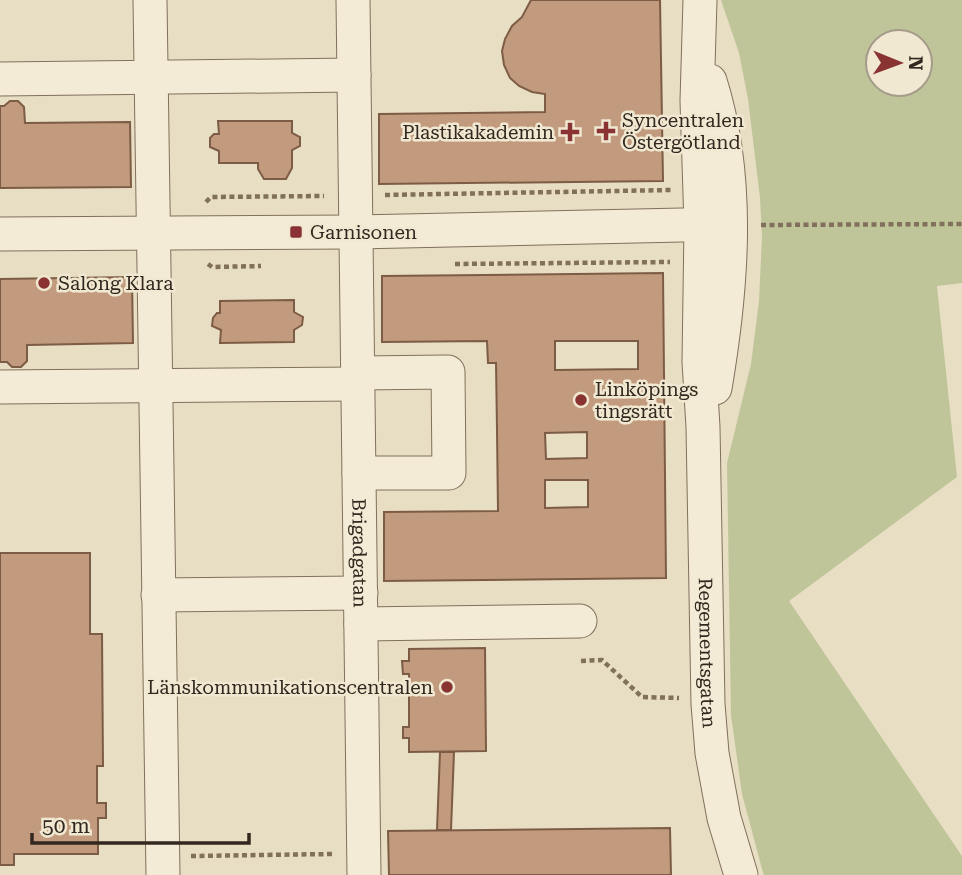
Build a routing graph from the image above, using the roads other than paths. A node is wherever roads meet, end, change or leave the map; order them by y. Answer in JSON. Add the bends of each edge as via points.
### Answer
{"nodes":[{"id":1,"x":150,"y":0,"type":"edge"},
{"id":2,"x":353,"y":0,"type":"edge"},
{"id":3,"x":700,"y":0,"type":"edge"},
{"id":4,"x":354,"y":75,"type":"junction"},
{"id":5,"x":152,"y":77,"type":"junction"},
{"id":6,"x":0,"y":79,"type":"edge"},
{"id":7,"x":731,"y":225,"type":"junction"},
{"id":8,"x":165,"y":232,"type":"junction"},
{"id":9,"x":356,"y":232,"type":"junction"},
{"id":10,"x":0,"y":234,"type":"edge"},
{"id":11,"x":358,"y":378,"type":"junction"},
{"id":12,"x":156,"y":385,"type":"junction"},
{"id":13,"x":0,"y":387,"type":"edge"},
{"id":14,"x":359,"y":473,"type":"junction"},
{"id":15,"x":158,"y":595,"type":"junction"},
{"id":16,"x":361,"y":608,"type":"junction"},
{"id":17,"x":580,"y":621,"type":"dead end"},
{"id":18,"x":364,"y":864,"type":"edge"},
{"id":19,"x":162,"y":866,"type":"edge"},
{"id":20,"x":741,"y":875,"type":"edge"}],
"edges":[{"from":1,"to":5,"type":"street"},
{"from":2,"to":4,"type":"street","name":"Brigadgatan"},
{"from":3,"to":7,"type":"street","name":"Regementsgatan","via":[[700,52],[719,110]]},
{"from":4,"to":5,"type":"street"},
{"from":4,"to":9,"type":"street","name":"Brigadgatan"},
{"from":5,"to":6,"type":"street"},
{"from":5,"to":8,"type":"street"},
{"from":7,"to":9,"type":"street"},
{"from":7,"to":20,"type":"street","name":"Regementsgatan","via":[[725,333],[703,428],[712,754]]},
{"from":8,"to":9,"type":"street"},
{"from":8,"to":10,"type":"street"},
{"from":8,"to":12,"type":"street"},
{"from":9,"to":11,"type":"street","name":"Brigadgatan"},
{"from":11,"to":12,"type":"street"},
{"from":11,"to":14,"type":"street","name":"Brigadgatan"},
{"from":11,"to":14,"type":"street","via":[[448,372],[449,472]]},
{"from":12,"to":13,"type":"street"},
{"from":12,"to":15,"type":"street"},
{"from":14,"to":16,"type":"street","name":"Brigadgatan"},
{"from":15,"to":16,"type":"street"},
{"from":15,"to":19,"type":"street"},
{"from":16,"to":17,"type":"street"},
{"from":16,"to":18,"type":"street","name":"Brigadgatan"}]}
